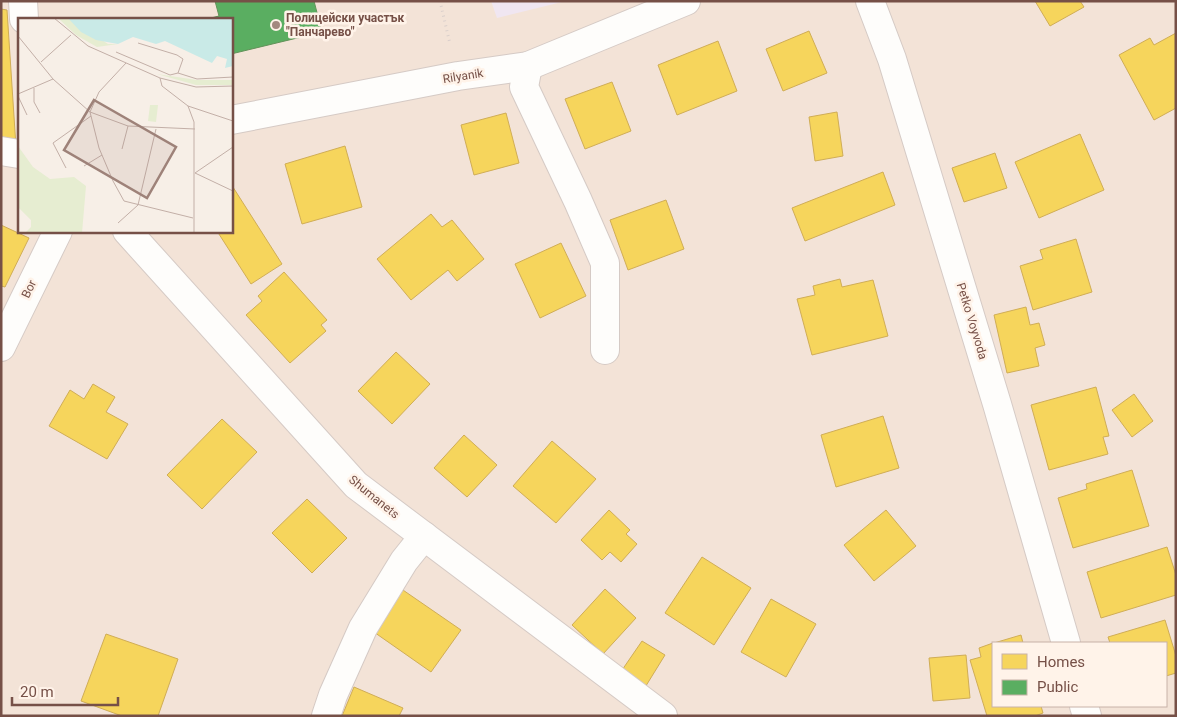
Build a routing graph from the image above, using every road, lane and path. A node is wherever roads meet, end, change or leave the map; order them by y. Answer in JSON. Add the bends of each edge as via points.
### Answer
{"nodes":[{"id":1,"x":23,"y":1,"type":"edge"},
{"id":2,"x":440,"y":1,"type":"edge"},
{"id":3,"x":686,"y":1,"type":"edge"},
{"id":4,"x":870,"y":1,"type":"edge"},
{"id":5,"x":24,"y":18,"type":"edge"},
{"id":6,"x":528,"y":66,"type":"junction"},
{"id":7,"x":458,"y":76,"type":"junction"},
{"id":8,"x":232,"y":120,"type":"edge"},
{"id":9,"x":1,"y":152,"type":"edge"},
{"id":10,"x":18,"y":154,"type":"edge"},
{"id":11,"x":58,"y":232,"type":"edge"},
{"id":12,"x":128,"y":232,"type":"edge"},
{"id":13,"x":1,"y":347,"type":"edge"},
{"id":14,"x":605,"y":350,"type":"dead end"},
{"id":15,"x":424,"y":536,"type":"junction"},
{"id":16,"x":1066,"y":642,"type":"edge"},
{"id":17,"x":326,"y":716,"type":"edge"},
{"id":18,"x":663,"y":716,"type":"edge"}],
"edges":[{"from":1,"to":5,"type":"street"},
{"from":2,"to":7,"type":"path"},
{"from":3,"to":6,"type":"street","name":"Rilyanik"},
{"from":4,"to":16,"type":"street","name":"Petko Voyvoda","via":[[892,59]]},
{"from":6,"to":7,"type":"street","name":"Rilyanik"},
{"from":6,"to":14,"type":"street","via":[[524,87],[605,264]]},
{"from":7,"to":8,"type":"street","name":"Rilyanik"},
{"from":9,"to":10,"type":"street"},
{"from":11,"to":13,"type":"street","name":"Bor"},
{"from":12,"to":15,"type":"street","name":"Shumanets","via":[[356,485]]},
{"from":15,"to":17,"type":"street","via":[[404,561],[362,628]]},
{"from":15,"to":18,"type":"street","name":"Shumanets"}]}
